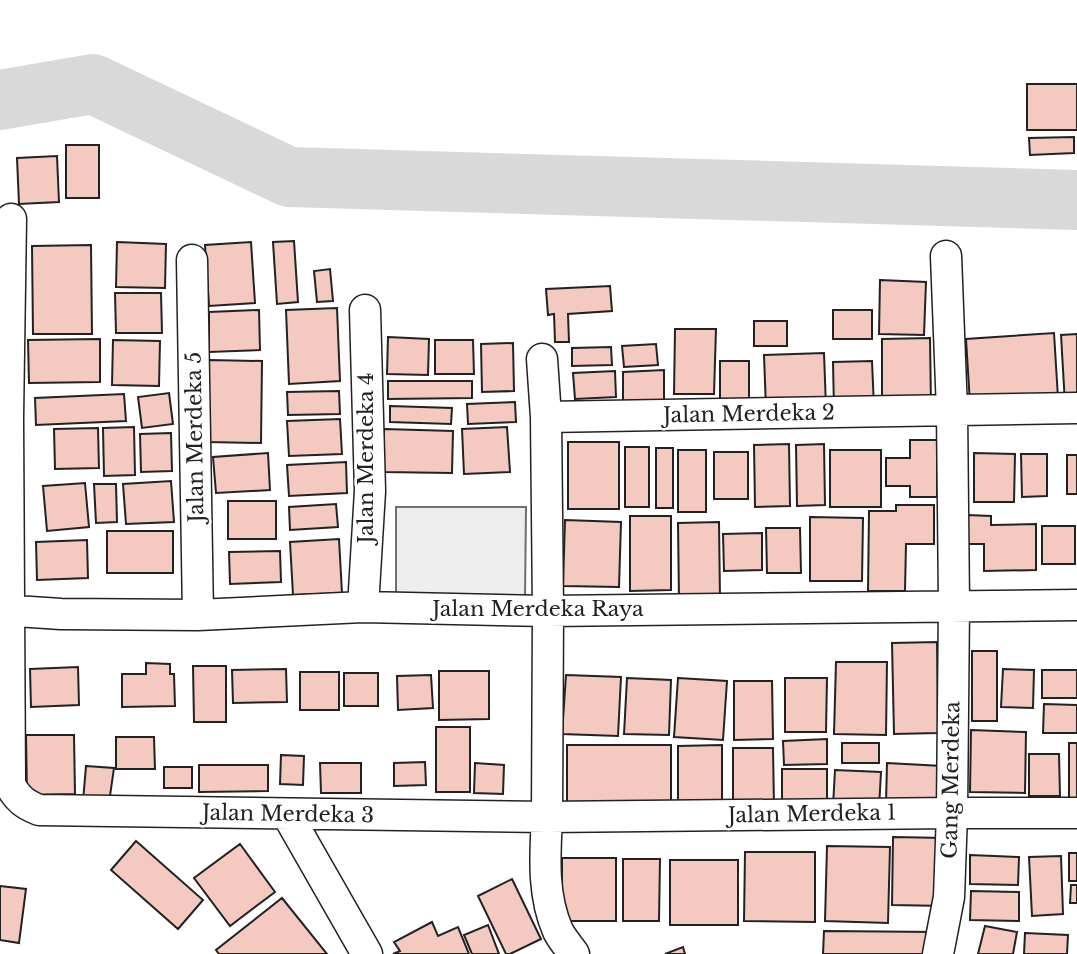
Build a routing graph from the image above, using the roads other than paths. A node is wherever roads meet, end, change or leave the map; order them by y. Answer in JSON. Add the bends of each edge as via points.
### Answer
{"nodes":[{"id":1,"x":11,"y":219,"type":"dead end"},
{"id":2,"x":947,"y":256,"type":"dead end"},
{"id":3,"x":192,"y":260,"type":"dead end"},
{"id":4,"x":365,"y":310,"type":"dead end"},
{"id":5,"x":542,"y":359,"type":"dead end"},
{"id":6,"x":1077,"y":408,"type":"edge"},
{"id":7,"x":952,"y":411,"type":"junction"},
{"id":8,"x":546,"y":417,"type":"junction"},
{"id":9,"x":4,"y":418,"type":"edge"},
{"id":10,"x":954,"y":605,"type":"junction"},
{"id":11,"x":1077,"y":605,"type":"edge"},
{"id":12,"x":363,"y":607,"type":"junction"},
{"id":13,"x":5,"y":610,"type":"edge"},
{"id":14,"x":548,"y":611,"type":"junction"},
{"id":15,"x":198,"y":615,"type":"junction"},
{"id":16,"x":952,"y":813,"type":"junction"},
{"id":17,"x":1077,"y":813,"type":"edge"},
{"id":18,"x":287,"y":814,"type":"junction"},
{"id":19,"x":547,"y":817,"type":"junction"},
{"id":20,"x":367,"y":954,"type":"edge"},
{"id":21,"x":574,"y":954,"type":"edge"},
{"id":22,"x":938,"y":954,"type":"edge"}],
"edges":[{"from":1,"to":9,"type":"street"},
{"from":2,"to":7,"type":"street"},
{"from":3,"to":15,"type":"street","name":"Jalan Merdeka 5"},
{"from":4,"to":12,"type":"street","name":"Jalan Merdeka 4","via":[[370,491]]},
{"from":5,"to":8,"type":"street"},
{"from":6,"to":7,"type":"street","name":"Jalan Merdeka 2"},
{"from":7,"to":8,"type":"street","name":"Jalan Merdeka 2"},
{"from":7,"to":10,"type":"street"},
{"from":8,"to":14,"type":"street"},
{"from":9,"to":13,"type":"street"},
{"from":10,"to":11,"type":"street","name":"Jalan Merdeka Raya"},
{"from":10,"to":14,"type":"street","name":"Jalan Merdeka Raya"},
{"from":10,"to":16,"type":"street","name":"Gang Merdeka"},
{"from":12,"to":14,"type":"street","name":"Jalan Merdeka Raya"},
{"from":12,"to":15,"type":"street","name":"Jalan Merdeka Raya"},
{"from":13,"to":15,"type":"street","name":"Jalan Merdeka Raya"},
{"from":13,"to":18,"type":"street","name":"Jalan Merdeka 3","via":[[10,785],[25,805],[39,810]]},
{"from":14,"to":19,"type":"street"},
{"from":16,"to":17,"type":"street","name":"Jalan Merdeka 1"},
{"from":16,"to":19,"type":"street","name":"Jalan Merdeka 1"},
{"from":16,"to":22,"type":"street","name":"Gang Merdeka","via":[[949,897]]},
{"from":18,"to":19,"type":"street","name":"Jalan Merdeka 3"},
{"from":18,"to":20,"type":"street"},
{"from":19,"to":21,"type":"street","via":[[545,870],[550,903],[559,932]]}]}
